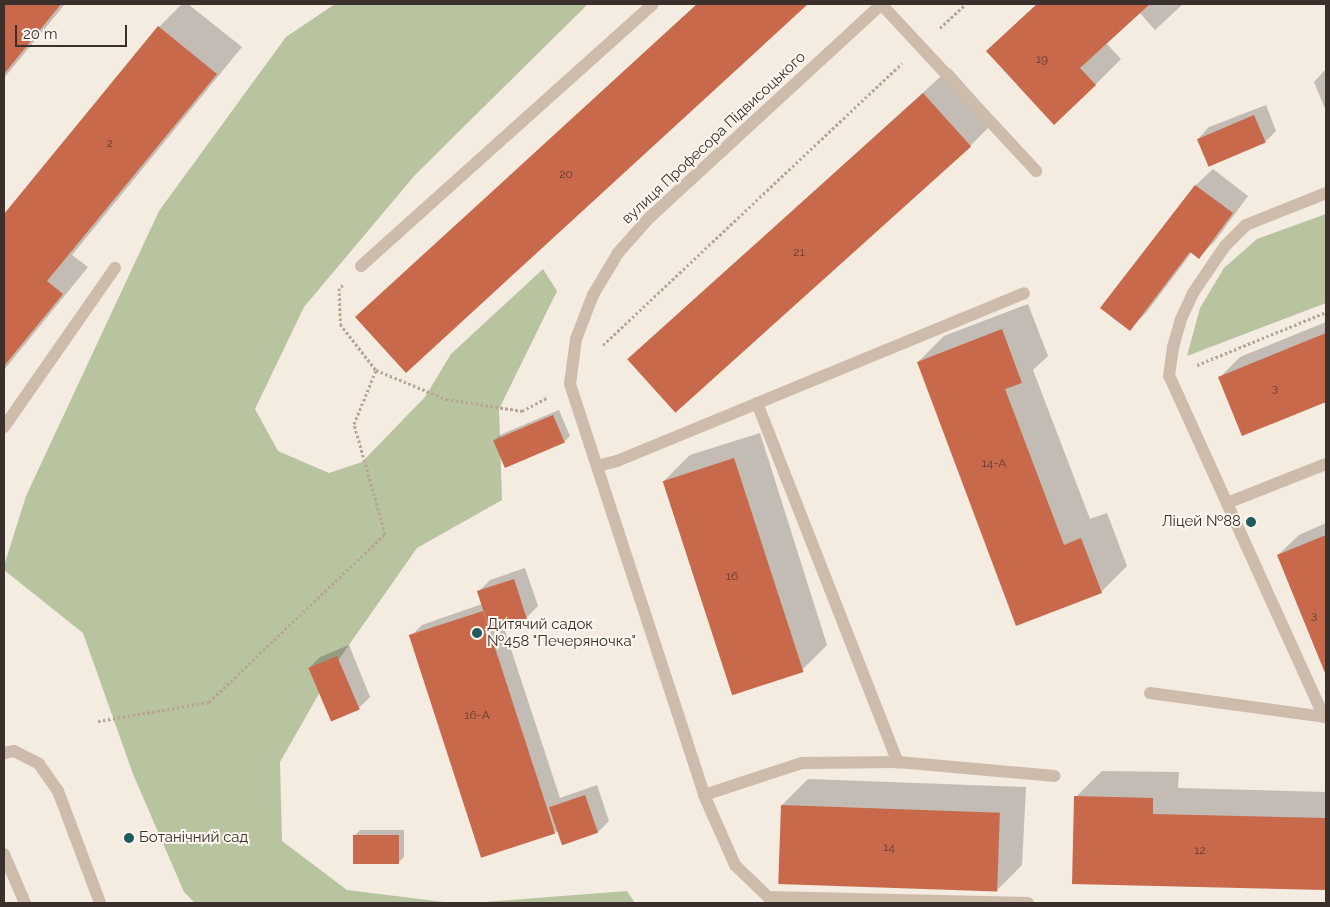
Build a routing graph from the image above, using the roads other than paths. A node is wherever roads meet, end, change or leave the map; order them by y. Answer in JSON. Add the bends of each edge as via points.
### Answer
{"nodes":[{"id":1,"x":653,"y":4,"type":"edge"},
{"id":2,"x":882,"y":4,"type":"edge"},
{"id":3,"x":1036,"y":171,"type":"dead end"},
{"id":4,"x":1326,"y":193,"type":"edge"},
{"id":5,"x":361,"y":266,"type":"road end"},
{"id":6,"x":115,"y":268,"type":"dead end"},
{"id":7,"x":1024,"y":293,"type":"dead end"},
{"id":8,"x":757,"y":403,"type":"junction"},
{"id":9,"x":4,"y":427,"type":"edge"},
{"id":10,"x":1326,"y":464,"type":"edge"},
{"id":11,"x":597,"y":466,"type":"junction"},
{"id":12,"x":1227,"y":503,"type":"junction"},
{"id":13,"x":1150,"y":693,"type":"dead end"},
{"id":14,"x":1325,"y":717,"type":"edge"},
{"id":15,"x":4,"y":753,"type":"edge"},
{"id":16,"x":898,"y":762,"type":"junction"},
{"id":17,"x":1054,"y":776,"type":"dead end"},
{"id":18,"x":704,"y":796,"type":"junction"},
{"id":19,"x":4,"y":854,"type":"edge"},
{"id":20,"x":25,"y":903,"type":"edge"},
{"id":21,"x":100,"y":903,"type":"edge"},
{"id":22,"x":1028,"y":903,"type":"edge"}],
"edges":[{"from":1,"to":5,"type":"street"},
{"from":2,"to":3,"type":"street"},
{"from":2,"to":11,"type":"street","name":"вулиця Професора Підвисоцького","via":[[649,218],[618,253],[593,295],[576,339],[570,384]]},
{"from":4,"to":12,"type":"street","via":[[1246,225],[1225,246],[1193,293],[1181,319],[1169,376]]},
{"from":6,"to":9,"type":"street"},
{"from":7,"to":8,"type":"street"},
{"from":8,"to":11,"type":"street","via":[[618,461]]},
{"from":8,"to":16,"type":"street"},
{"from":10,"to":12,"type":"street"},
{"from":11,"to":18,"type":"street"},
{"from":12,"to":14,"type":"street"},
{"from":13,"to":14,"type":"street"},
{"from":15,"to":21,"type":"street","via":[[14,751],[39,764],[58,791]]},
{"from":16,"to":17,"type":"street"},
{"from":16,"to":18,"type":"street","via":[[802,763]]},
{"from":18,"to":22,"type":"street","via":[[735,864],[768,897]]},
{"from":19,"to":20,"type":"street"}]}
